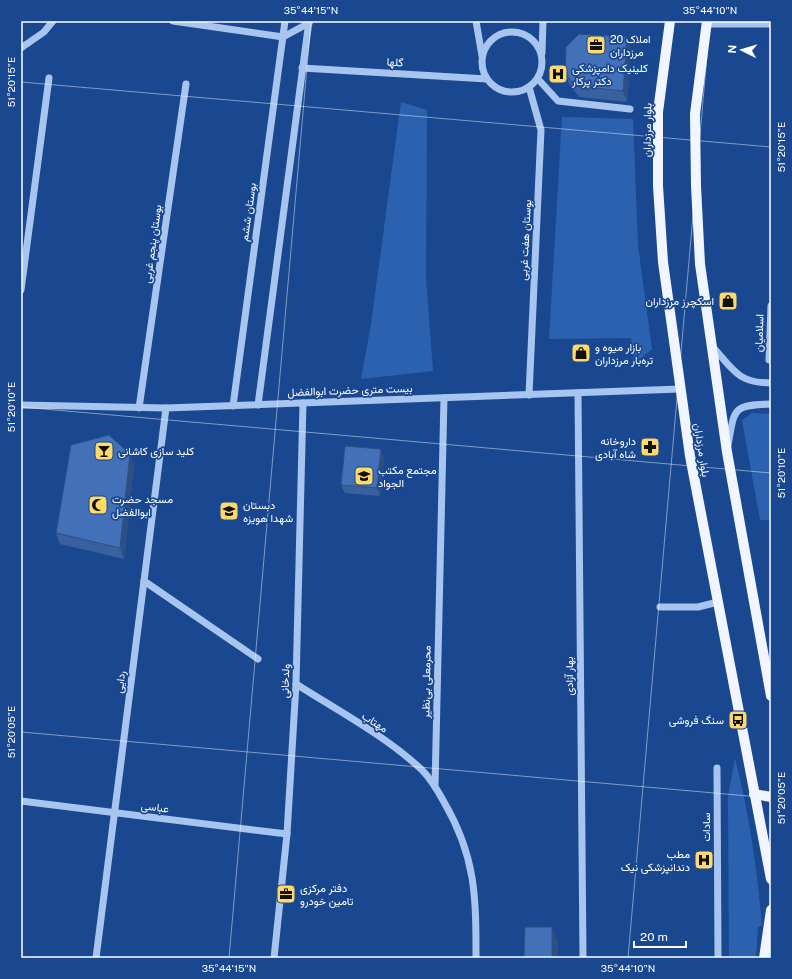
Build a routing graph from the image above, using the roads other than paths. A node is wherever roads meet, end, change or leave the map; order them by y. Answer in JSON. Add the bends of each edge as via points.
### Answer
{"nodes":[{"id":1,"x":53,"y":21,"type":"edge"},
{"id":2,"x":173,"y":21,"type":"edge"},
{"id":3,"x":285,"y":21,"type":"edge"},
{"id":4,"x":476,"y":21,"type":"edge"},
{"id":5,"x":543,"y":21,"type":"edge"},
{"id":6,"x":670,"y":21,"type":"edge"},
{"id":7,"x":308,"y":22,"type":"edge"},
{"id":8,"x":706,"y":22,"type":"edge"},
{"id":9,"x":771,"y":24,"type":"edge"},
{"id":10,"x":283,"y":37,"type":"junction"},
{"id":11,"x":21,"y":48,"type":"edge"},
{"id":12,"x":482,"y":56,"type":"junction"},
{"id":13,"x":542,"y":56,"type":"junction"},
{"id":14,"x":302,"y":68,"type":"junction"},
{"id":15,"x":49,"y":78,"type":"dead end"},
{"id":16,"x":487,"y":79,"type":"junction"},
{"id":17,"x":538,"y":79,"type":"junction"},
{"id":18,"x":186,"y":84,"type":"dead end"},
{"id":19,"x":529,"y":87,"type":"junction"},
{"id":20,"x":630,"y":109,"type":"dead end"},
{"id":21,"x":21,"y":290,"type":"edge"},
{"id":22,"x":771,"y":306,"type":"edge"},
{"id":23,"x":712,"y":345,"type":"junction"},
{"id":24,"x":769,"y":360,"type":"dead end"},
{"id":25,"x":771,"y":383,"type":"edge"},
{"id":26,"x":680,"y":389,"type":"junction"},
{"id":27,"x":578,"y":393,"type":"junction"},
{"id":28,"x":530,"y":395,"type":"junction"},
{"id":29,"x":444,"y":398,"type":"junction"},
{"id":30,"x":303,"y":403,"type":"junction"},
{"id":31,"x":771,"y":404,"type":"edge"},
{"id":32,"x":21,"y":405,"type":"edge"},
{"id":33,"x":258,"y":405,"type":"junction"},
{"id":34,"x":233,"y":406,"type":"junction"},
{"id":35,"x":140,"y":408,"type":"junction"},
{"id":36,"x":166,"y":408,"type":"junction"},
{"id":37,"x":727,"y":452,"type":"junction"},
{"id":38,"x":144,"y":581,"type":"junction"},
{"id":39,"x":718,"y":602,"type":"junction"},
{"id":40,"x":660,"y":606,"type":"dead end"},
{"id":41,"x":258,"y":658,"type":"dead end"},
{"id":42,"x":296,"y":684,"type":"junction"},
{"id":43,"x":771,"y":696,"type":"edge"},
{"id":44,"x":717,"y":768,"type":"dead end"},
{"id":45,"x":435,"y":786,"type":"junction"},
{"id":46,"x":754,"y":794,"type":"junction"},
{"id":47,"x":771,"y":797,"type":"edge"},
{"id":48,"x":21,"y":801,"type":"edge"},
{"id":49,"x":115,"y":813,"type":"junction"},
{"id":50,"x":287,"y":834,"type":"junction"},
{"id":51,"x":771,"y":879,"type":"edge"},
{"id":52,"x":771,"y":910,"type":"edge"},
{"id":53,"x":96,"y":958,"type":"edge"},
{"id":54,"x":274,"y":958,"type":"edge"},
{"id":55,"x":476,"y":958,"type":"edge"},
{"id":56,"x":583,"y":958,"type":"edge"},
{"id":57,"x":718,"y":958,"type":"edge"},
{"id":58,"x":764,"y":958,"type":"edge"}],
"edges":[{"from":1,"to":11,"type":"street","via":[[44,32]]},
{"from":2,"to":10,"type":"street"},
{"from":3,"to":10,"type":"street","name":"بوستان ششم"},
{"from":4,"to":12,"type":"street"},
{"from":5,"to":13,"type":"street"},
{"from":6,"to":26,"type":"main road","name":"بلوار مرزداران","via":[[658,112],[658,186],[663,262]]},
{"from":7,"to":10,"type":"street"},
{"from":7,"to":14,"type":"street"},
{"from":8,"to":9,"type":"street"},
{"from":8,"to":23,"type":"main road","via":[[695,114],[696,186],[700,264]]},
{"from":10,"to":34,"type":"street","name":"بوستان ششم"},
{"from":12,"to":13,"type":"street","via":[[493,38],[513,31],[532,38]]},
{"from":12,"to":16,"type":"street"},
{"from":13,"to":17,"type":"street","via":[[543,64]]},
{"from":14,"to":16,"type":"street","name":"گلها"},
{"from":14,"to":33,"type":"street"},
{"from":15,"to":21,"type":"street"},
{"from":16,"to":19,"type":"street","via":[[494,86],[507,92],[521,91]]},
{"from":17,"to":19,"type":"street"},
{"from":17,"to":20,"type":"street","via":[[558,101]]},
{"from":18,"to":35,"type":"street","name":"بوستان پنجم غربی"},
{"from":19,"to":28,"type":"street","name":"بوستان هفت غربی","via":[[541,130]]},
{"from":22,"to":24,"type":"street","name":"اسلامیان"},
{"from":23,"to":25,"type":"street","via":[[747,381]]},
{"from":23,"to":37,"type":"main road"},
{"from":26,"to":27,"type":"street","name":"بیست متری حضرت ابوالفضل"},
{"from":26,"to":39,"type":"main road","name":"بلوار مرزداران"},
{"from":27,"to":28,"type":"street","name":"بیست متری حضرت ابوالفضل"},
{"from":27,"to":56,"type":"street","name":"بهار آزادی"},
{"from":28,"to":29,"type":"street","name":"بیست متری حضرت ابوالفضل"},
{"from":29,"to":30,"type":"street","name":"بیست متری حضرت ابوالفضل"},
{"from":29,"to":45,"type":"street","name":"محرمعلی بی‌نظیر"},
{"from":30,"to":33,"type":"street","name":"بیست متری حضرت ابوالفضل"},
{"from":30,"to":42,"type":"street","name":"ولدخانی"},
{"from":31,"to":37,"type":"street","via":[[744,406],[737,411]]},
{"from":32,"to":35,"type":"street","name":"بیست متری حضرت ابوالفضل"},
{"from":33,"to":34,"type":"street","name":"بیست متری حضرت ابوالفضل"},
{"from":34,"to":36,"type":"street","name":"بیست متری حضرت ابوالفضل"},
{"from":35,"to":36,"type":"street","name":"بیست متری حضرت ابوالفضل"},
{"from":36,"to":38,"type":"street","name":"ردایی"},
{"from":37,"to":43,"type":"main road"},
{"from":38,"to":41,"type":"street"},
{"from":38,"to":49,"type":"street","name":"ردایی"},
{"from":39,"to":40,"type":"street","via":[[698,607]]},
{"from":39,"to":46,"type":"main road","name":"بلوار مرزداران"},
{"from":42,"to":45,"type":"street","name":"مهتاب","via":[[393,746],[423,771]]},
{"from":42,"to":50,"type":"street","name":"ولدخانی"},
{"from":44,"to":57,"type":"street","name":"سادات"},
{"from":45,"to":55,"type":"street","via":[[454,818],[472,873],[476,897]]},
{"from":46,"to":47,"type":"main road"},
{"from":46,"to":51,"type":"main road","name":"بلوار مرزداران"},
{"from":48,"to":49,"type":"street","name":"عباسی"},
{"from":49,"to":50,"type":"street","name":"عباسی"},
{"from":49,"to":53,"type":"street","name":"ردایی"},
{"from":50,"to":54,"type":"street","name":"ولدخانی"},
{"from":52,"to":58,"type":"main road"}]}
